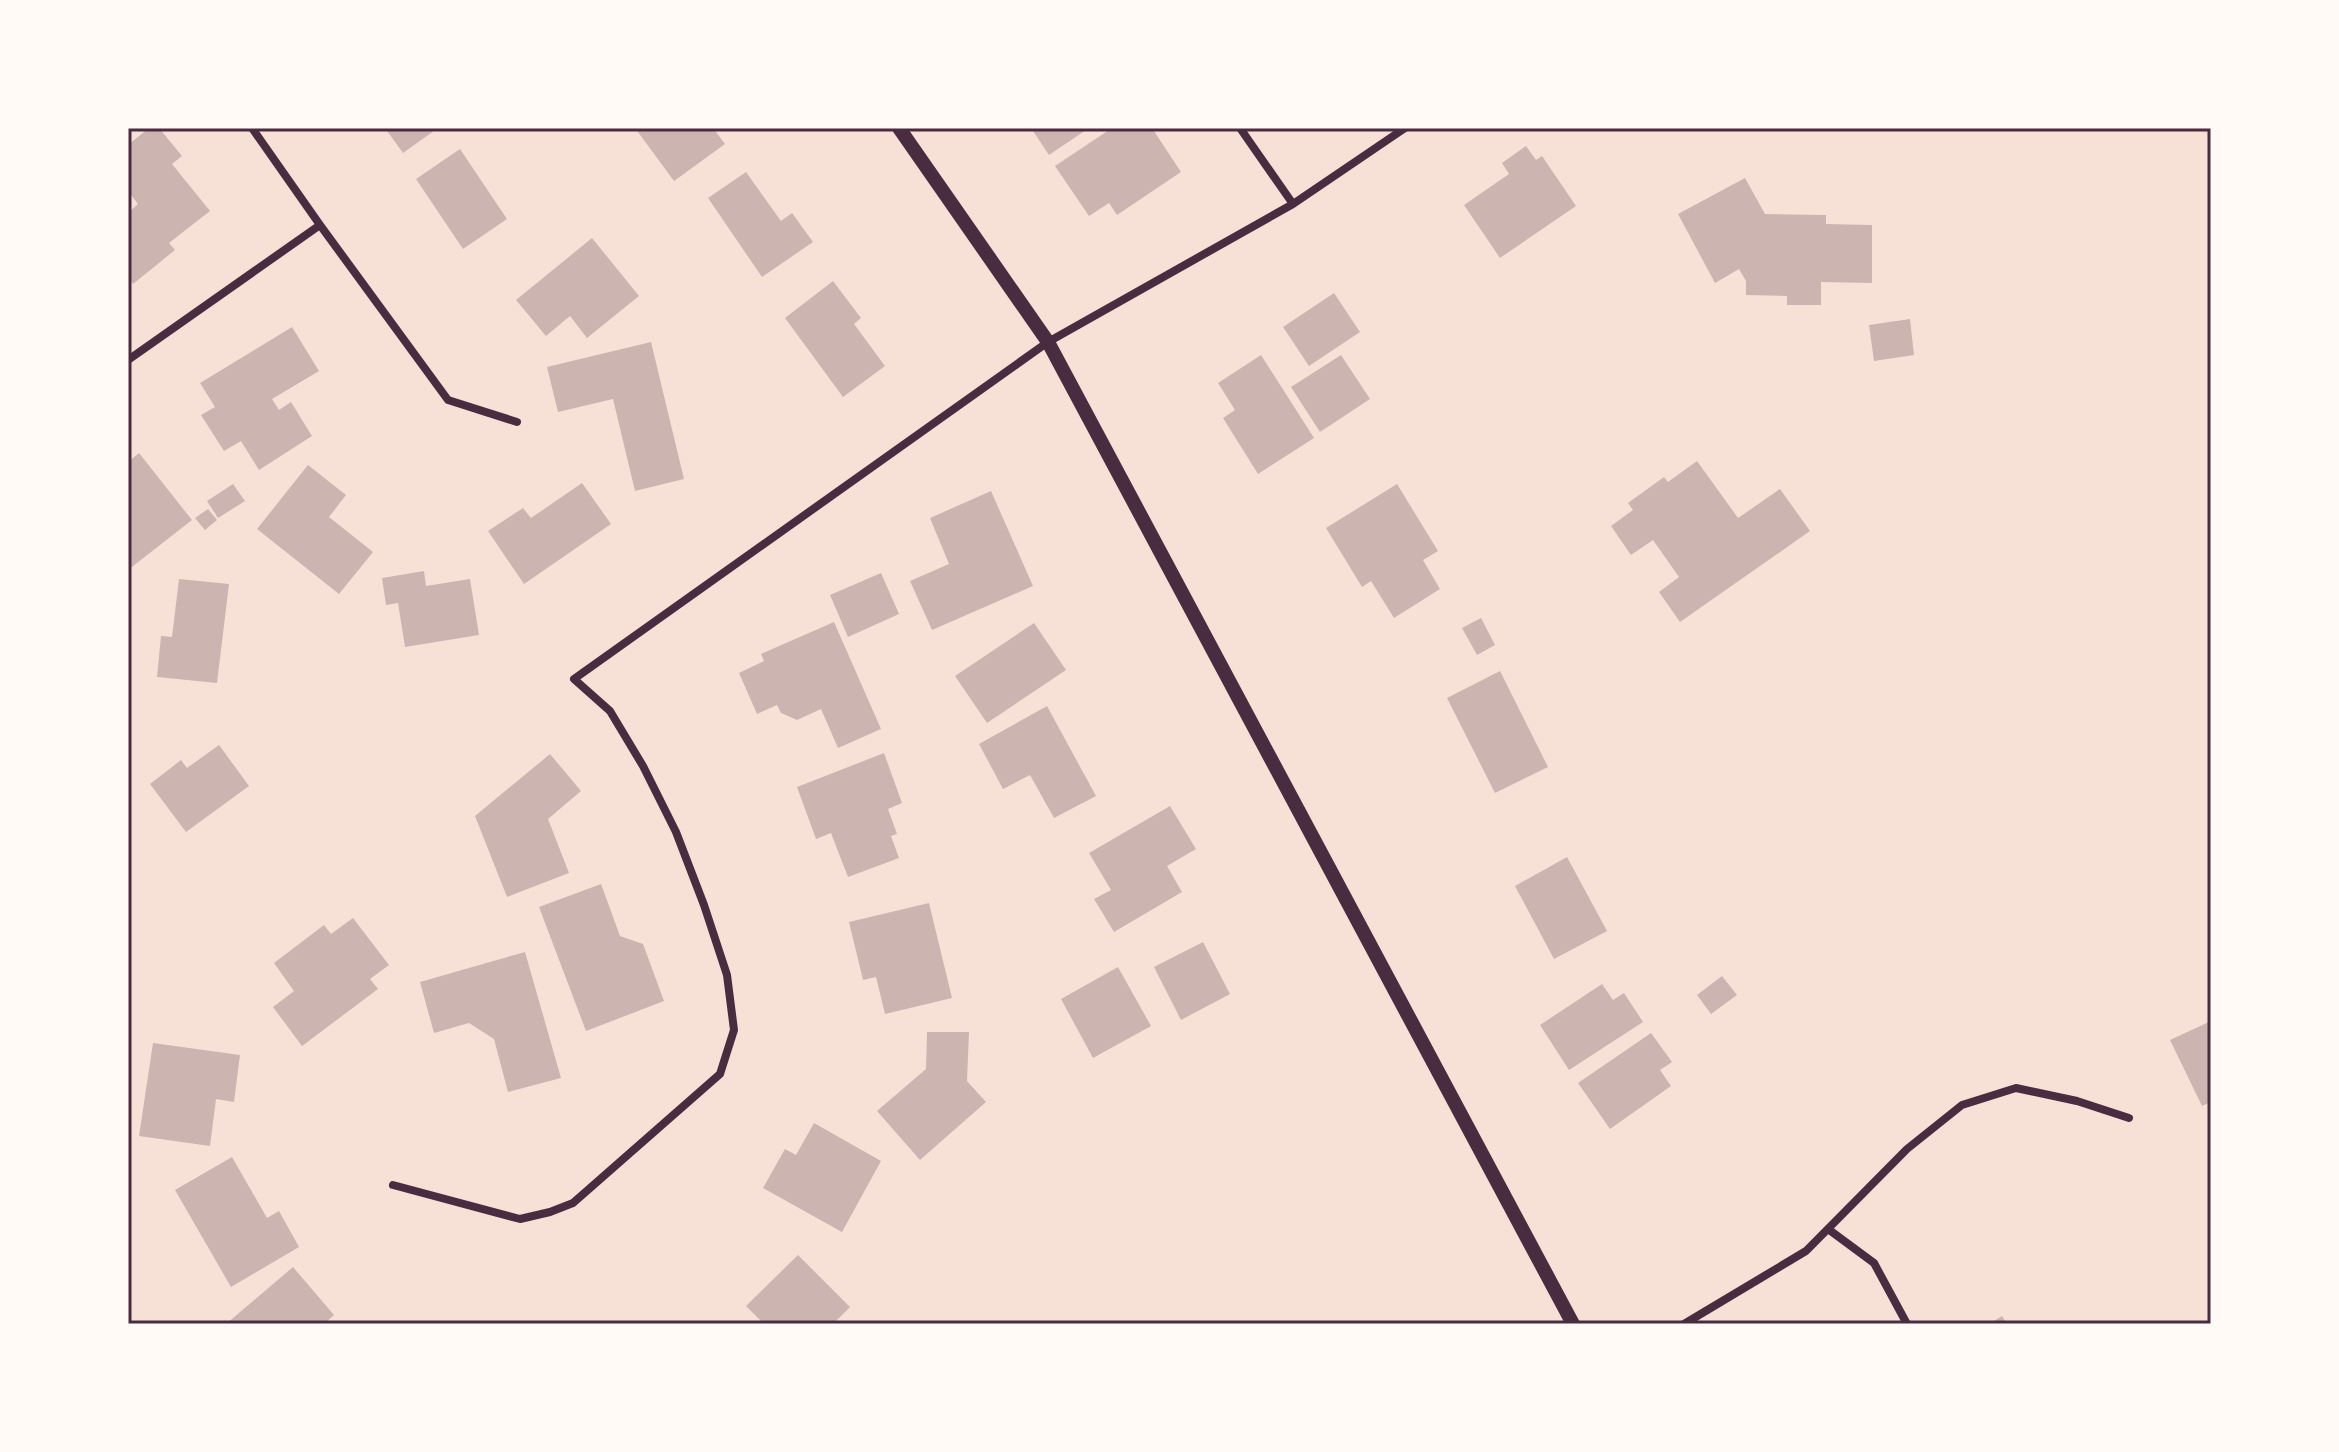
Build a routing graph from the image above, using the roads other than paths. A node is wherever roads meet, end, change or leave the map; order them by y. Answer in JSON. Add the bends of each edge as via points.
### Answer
{"nodes":[{"id":1,"x":252,"y":128,"type":"edge"},
{"id":2,"x":899,"y":128,"type":"edge"},
{"id":3,"x":1240,"y":128,"type":"edge"},
{"id":4,"x":1405,"y":128,"type":"edge"},
{"id":5,"x":1293,"y":204,"type":"junction"},
{"id":6,"x":320,"y":225,"type":"junction"},
{"id":7,"x":1048,"y":342,"type":"junction"},
{"id":8,"x":128,"y":360,"type":"edge"},
{"id":9,"x":517,"y":422,"type":"dead end"},
{"id":10,"x":2129,"y":1118,"type":"dead end"},
{"id":11,"x":393,"y":1185,"type":"dead end"},
{"id":12,"x":1828,"y":1229,"type":"junction"},
{"id":13,"x":1573,"y":1324,"type":"edge"},
{"id":14,"x":1684,"y":1324,"type":"edge"},
{"id":15,"x":1907,"y":1324,"type":"edge"}],
"edges":[{"from":1,"to":6,"type":"street"},
{"from":2,"to":7,"type":"street"},
{"from":3,"to":5,"type":"street"},
{"from":4,"to":5,"type":"street"},
{"from":5,"to":7,"type":"street"},
{"from":6,"to":8,"type":"street"},
{"from":6,"to":9,"type":"street","via":[[448,400]]},
{"from":7,"to":11,"type":"street","via":[[574,679],[610,711],[643,766],[704,905],[727,975],[734,1030],[720,1074],[573,1203],[550,1212],[520,1219]]},
{"from":7,"to":13,"type":"street"},
{"from":10,"to":12,"type":"street","via":[[2016,1088],[1962,1105],[1907,1149]]},
{"from":12,"to":14,"type":"street","via":[[1806,1251]]},
{"from":12,"to":15,"type":"street","via":[[1874,1263]]}]}
